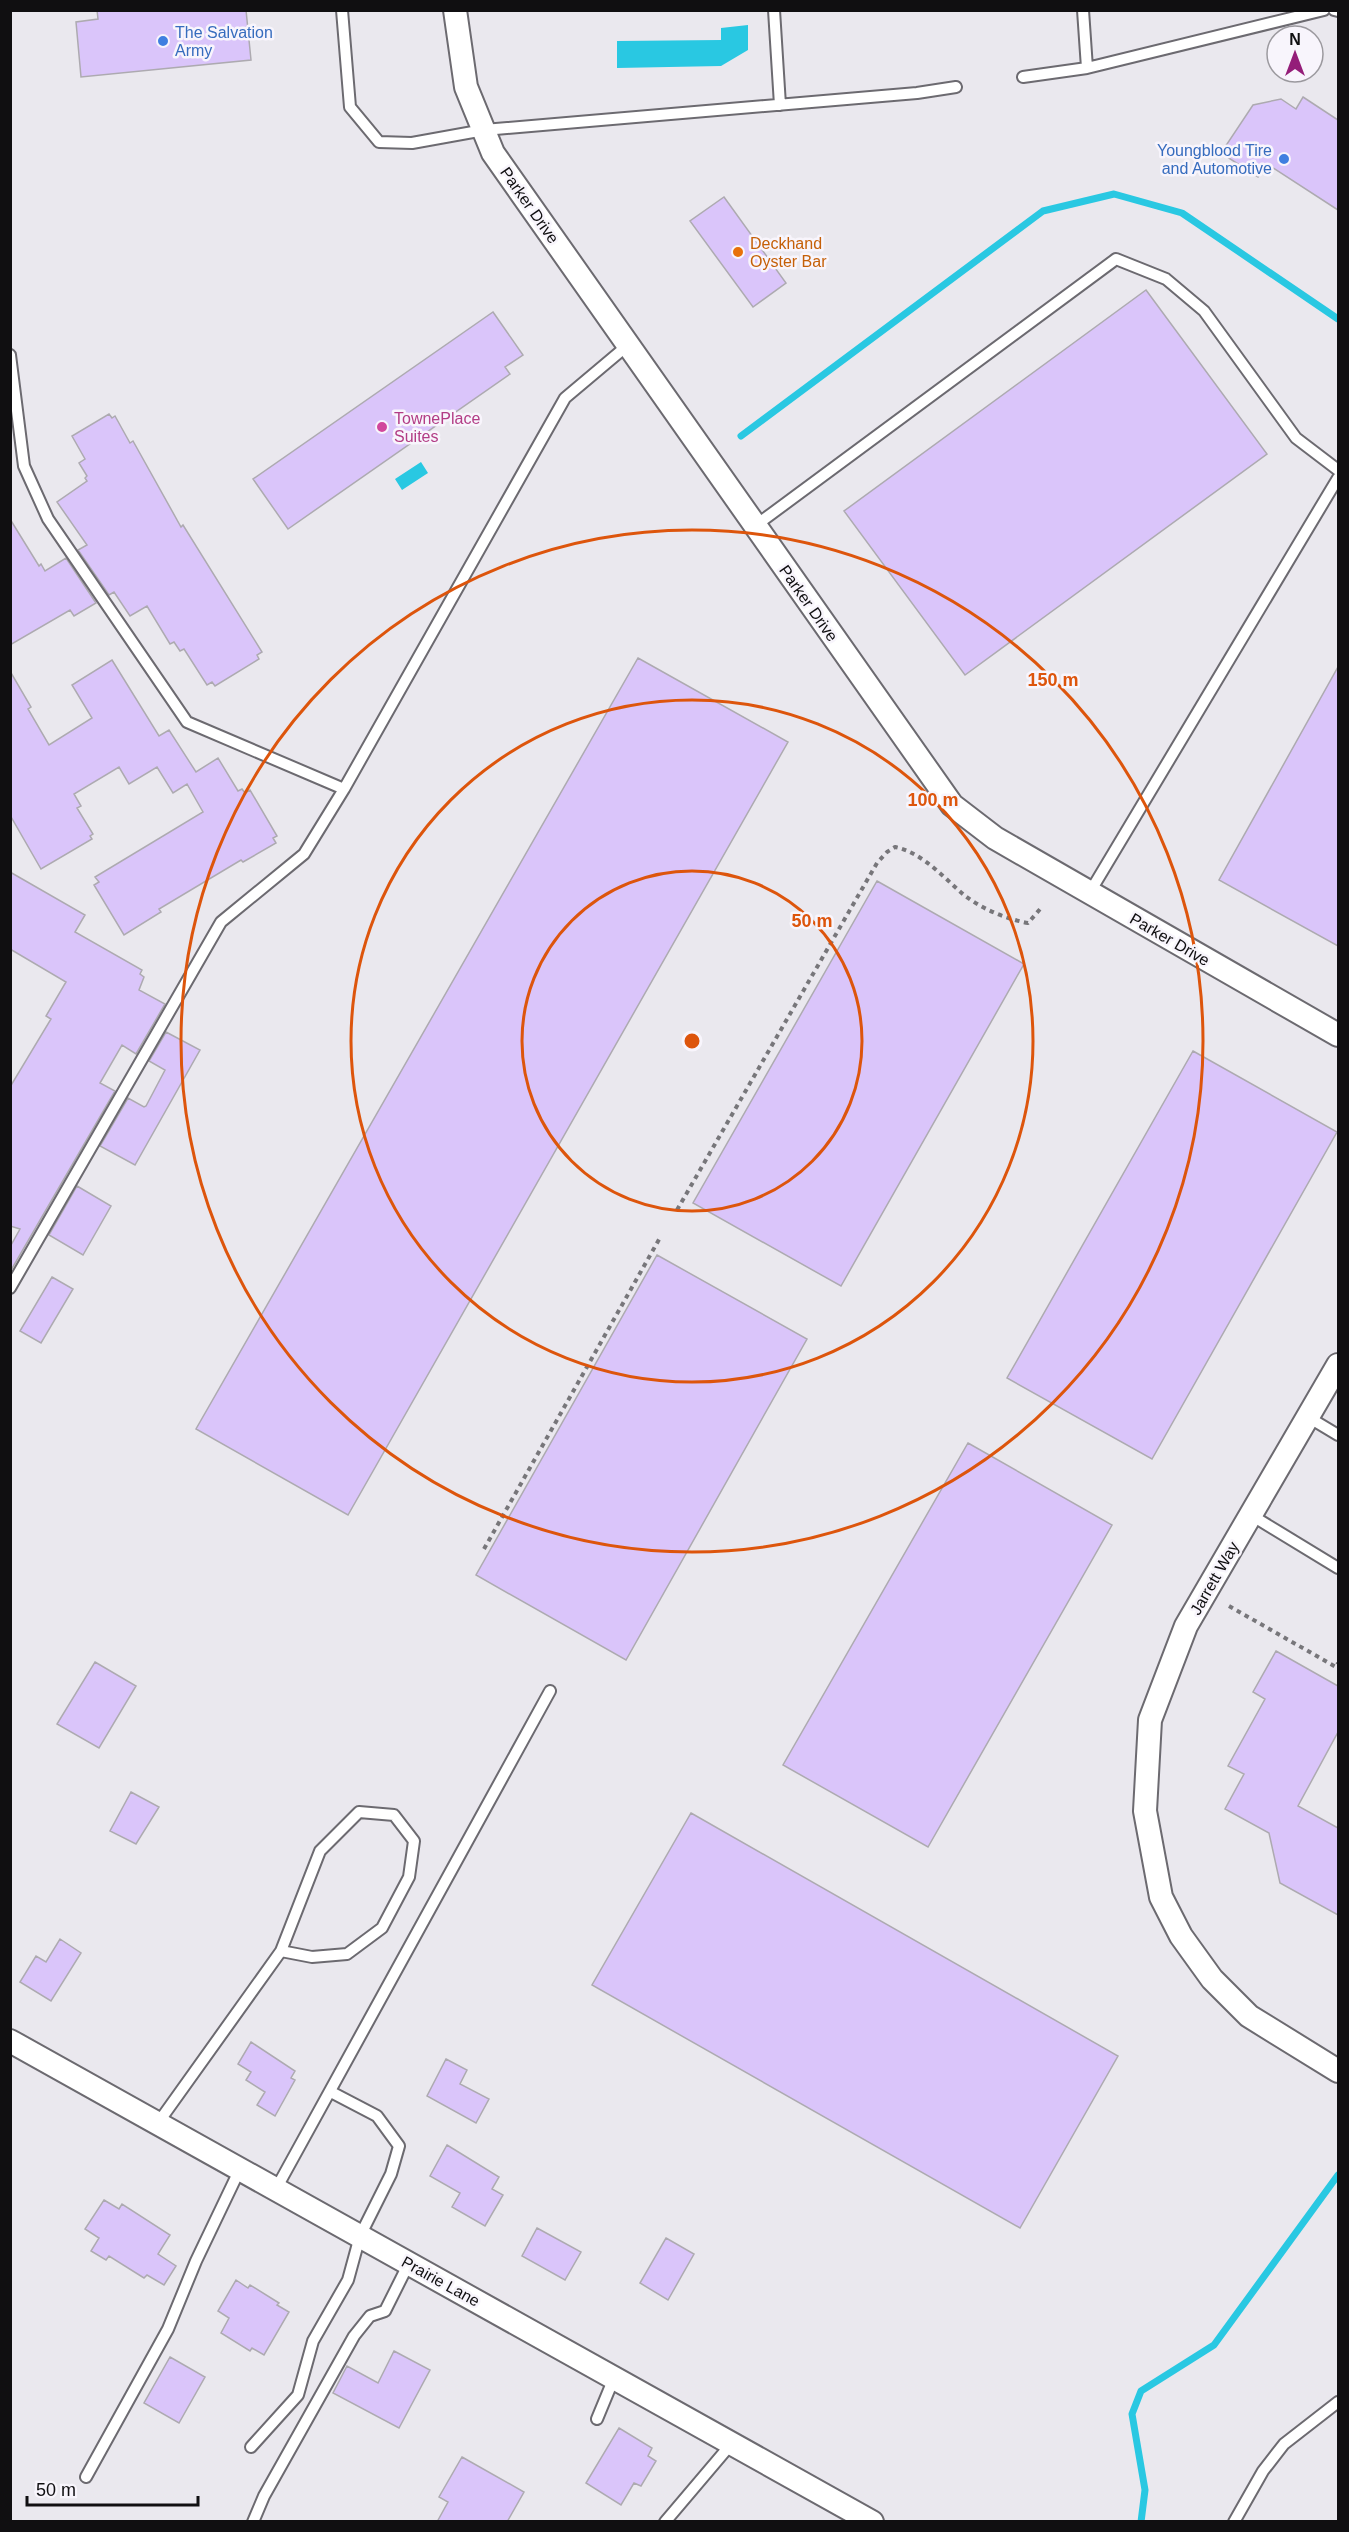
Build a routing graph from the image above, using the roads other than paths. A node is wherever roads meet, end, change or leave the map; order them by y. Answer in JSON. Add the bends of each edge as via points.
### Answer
{"nodes":[{"id":1,"x":342,"y":10,"type":"edge"},
{"id":2,"x":455,"y":10,"type":"edge"},
{"id":3,"x":774,"y":10,"type":"edge"},
{"id":4,"x":1083,"y":10,"type":"edge"},
{"id":5,"x":1324,"y":10,"type":"edge"},
{"id":6,"x":1087,"y":68,"type":"junction"},
{"id":7,"x":1023,"y":77,"type":"dead end"},
{"id":8,"x":956,"y":87,"type":"dead end"},
{"id":9,"x":780,"y":105,"type":"junction"},
{"id":10,"x":484,"y":130,"type":"junction"},
{"id":11,"x":628,"y":345,"type":"junction"},
{"id":12,"x":10,"y":356,"type":"edge"},
{"id":13,"x":1338,"y":470,"type":"edge"},
{"id":14,"x":1338,"y":478,"type":"edge"},
{"id":15,"x":755,"y":526,"type":"junction"},
{"id":16,"x":344,"y":789,"type":"junction"},
{"id":17,"x":1090,"y":892,"type":"junction"},
{"id":18,"x":1338,"y":1035,"type":"edge"},
{"id":19,"x":10,"y":1288,"type":"edge"},
{"id":20,"x":1338,"y":1365,"type":"edge"},
{"id":21,"x":1308,"y":1417,"type":"junction"},
{"id":22,"x":1338,"y":1436,"type":"edge"},
{"id":23,"x":1251,"y":1515,"type":"junction"},
{"id":24,"x":1338,"y":1568,"type":"edge"},
{"id":25,"x":550,"y":1691,"type":"dead end"},
{"id":26,"x":281,"y":1951,"type":"junction"},
{"id":27,"x":10,"y":2041,"type":"edge"},
{"id":28,"x":1338,"y":2071,"type":"edge"},
{"id":29,"x":331,"y":2092,"type":"junction"},
{"id":30,"x":158,"y":2123,"type":"junction"},
{"id":31,"x":240,"y":2169,"type":"junction"},
{"id":32,"x":276,"y":2189,"type":"junction"},
{"id":33,"x":360,"y":2236,"type":"junction"},
{"id":34,"x":409,"y":2263,"type":"junction"},
{"id":35,"x":614,"y":2378,"type":"junction"},
{"id":36,"x":1338,"y":2402,"type":"edge"},
{"id":37,"x":597,"y":2419,"type":"dead end"},
{"id":38,"x":732,"y":2443,"type":"junction"},
{"id":39,"x":251,"y":2447,"type":"dead end"},
{"id":40,"x":86,"y":2477,"type":"dead end"},
{"id":41,"x":253,"y":2522,"type":"edge"},
{"id":42,"x":665,"y":2522,"type":"edge"},
{"id":43,"x":872,"y":2522,"type":"edge"},
{"id":44,"x":1234,"y":2522,"type":"edge"}],
"edges":[{"from":1,"to":10,"type":"lane","via":[[350,107],[379,142],[412,143]]},
{"from":2,"to":10,"type":"street","name":"Parker Drive","via":[[466,87]]},
{"from":3,"to":9,"type":"lane"},
{"from":4,"to":6,"type":"lane"},
{"from":5,"to":6,"type":"lane"},
{"from":6,"to":7,"type":"lane"},
{"from":8,"to":9,"type":"lane"},
{"from":9,"to":10,"type":"lane"},
{"from":10,"to":11,"type":"street","name":"Parker Drive","via":[[493,153]]},
{"from":11,"to":15,"type":"street","name":"Parker Drive"},
{"from":11,"to":16,"type":"lane","via":[[565,398]]},
{"from":12,"to":16,"type":"lane","via":[[24,466],[48,519],[187,722]]},
{"from":13,"to":15,"type":"lane","via":[[1296,438],[1204,311],[1166,279],[1116,259]]},
{"from":14,"to":17,"type":"lane"},
{"from":15,"to":17,"type":"street","name":"Parker Drive","via":[[952,805],[995,838]]},
{"from":16,"to":19,"type":"lane","via":[[304,854],[221,922]]},
{"from":17,"to":18,"type":"street","name":"Parker Drive"},
{"from":20,"to":21,"type":"street","name":"Jarrett Way"},
{"from":21,"to":22,"type":"lane"},
{"from":21,"to":23,"type":"street","name":"Jarrett Way"},
{"from":23,"to":24,"type":"lane"},
{"from":23,"to":28,"type":"street","name":"Jarrett Way","via":[[1186,1626],[1150,1720],[1145,1811],[1161,1897],[1181,1936],[1212,1979],[1250,2016]]},
{"from":25,"to":29,"type":"lane"},
{"from":26,"to":26,"type":"lane","via":[[320,1851],[359,1812],[394,1815],[414,1841],[409,1878],[382,1928],[347,1954],[312,1957]]},
{"from":26,"to":30,"type":"lane"},
{"from":27,"to":30,"type":"street","name":"Prairie Lane"},
{"from":29,"to":32,"type":"lane"},
{"from":29,"to":33,"type":"lane","via":[[377,2116],[399,2146],[391,2174]]},
{"from":30,"to":31,"type":"street","name":"Prairie Lane"},
{"from":31,"to":32,"type":"street","name":"Prairie Lane"},
{"from":31,"to":40,"type":"lane","via":[[168,2329]]},
{"from":32,"to":33,"type":"street","name":"Prairie Lane"},
{"from":33,"to":34,"type":"street","name":"Prairie Lane"},
{"from":33,"to":39,"type":"lane","via":[[348,2280],[313,2342],[298,2396]]},
{"from":34,"to":35,"type":"street","name":"Prairie Lane"},
{"from":34,"to":41,"type":"lane","via":[[386,2311],[370,2316],[354,2336]]},
{"from":35,"to":37,"type":"lane"},
{"from":35,"to":38,"type":"street","name":"Prairie Lane"},
{"from":36,"to":44,"type":"lane","via":[[1284,2444],[1263,2471]]},
{"from":38,"to":42,"type":"lane"},
{"from":38,"to":43,"type":"street","name":"Prairie Lane"}]}
